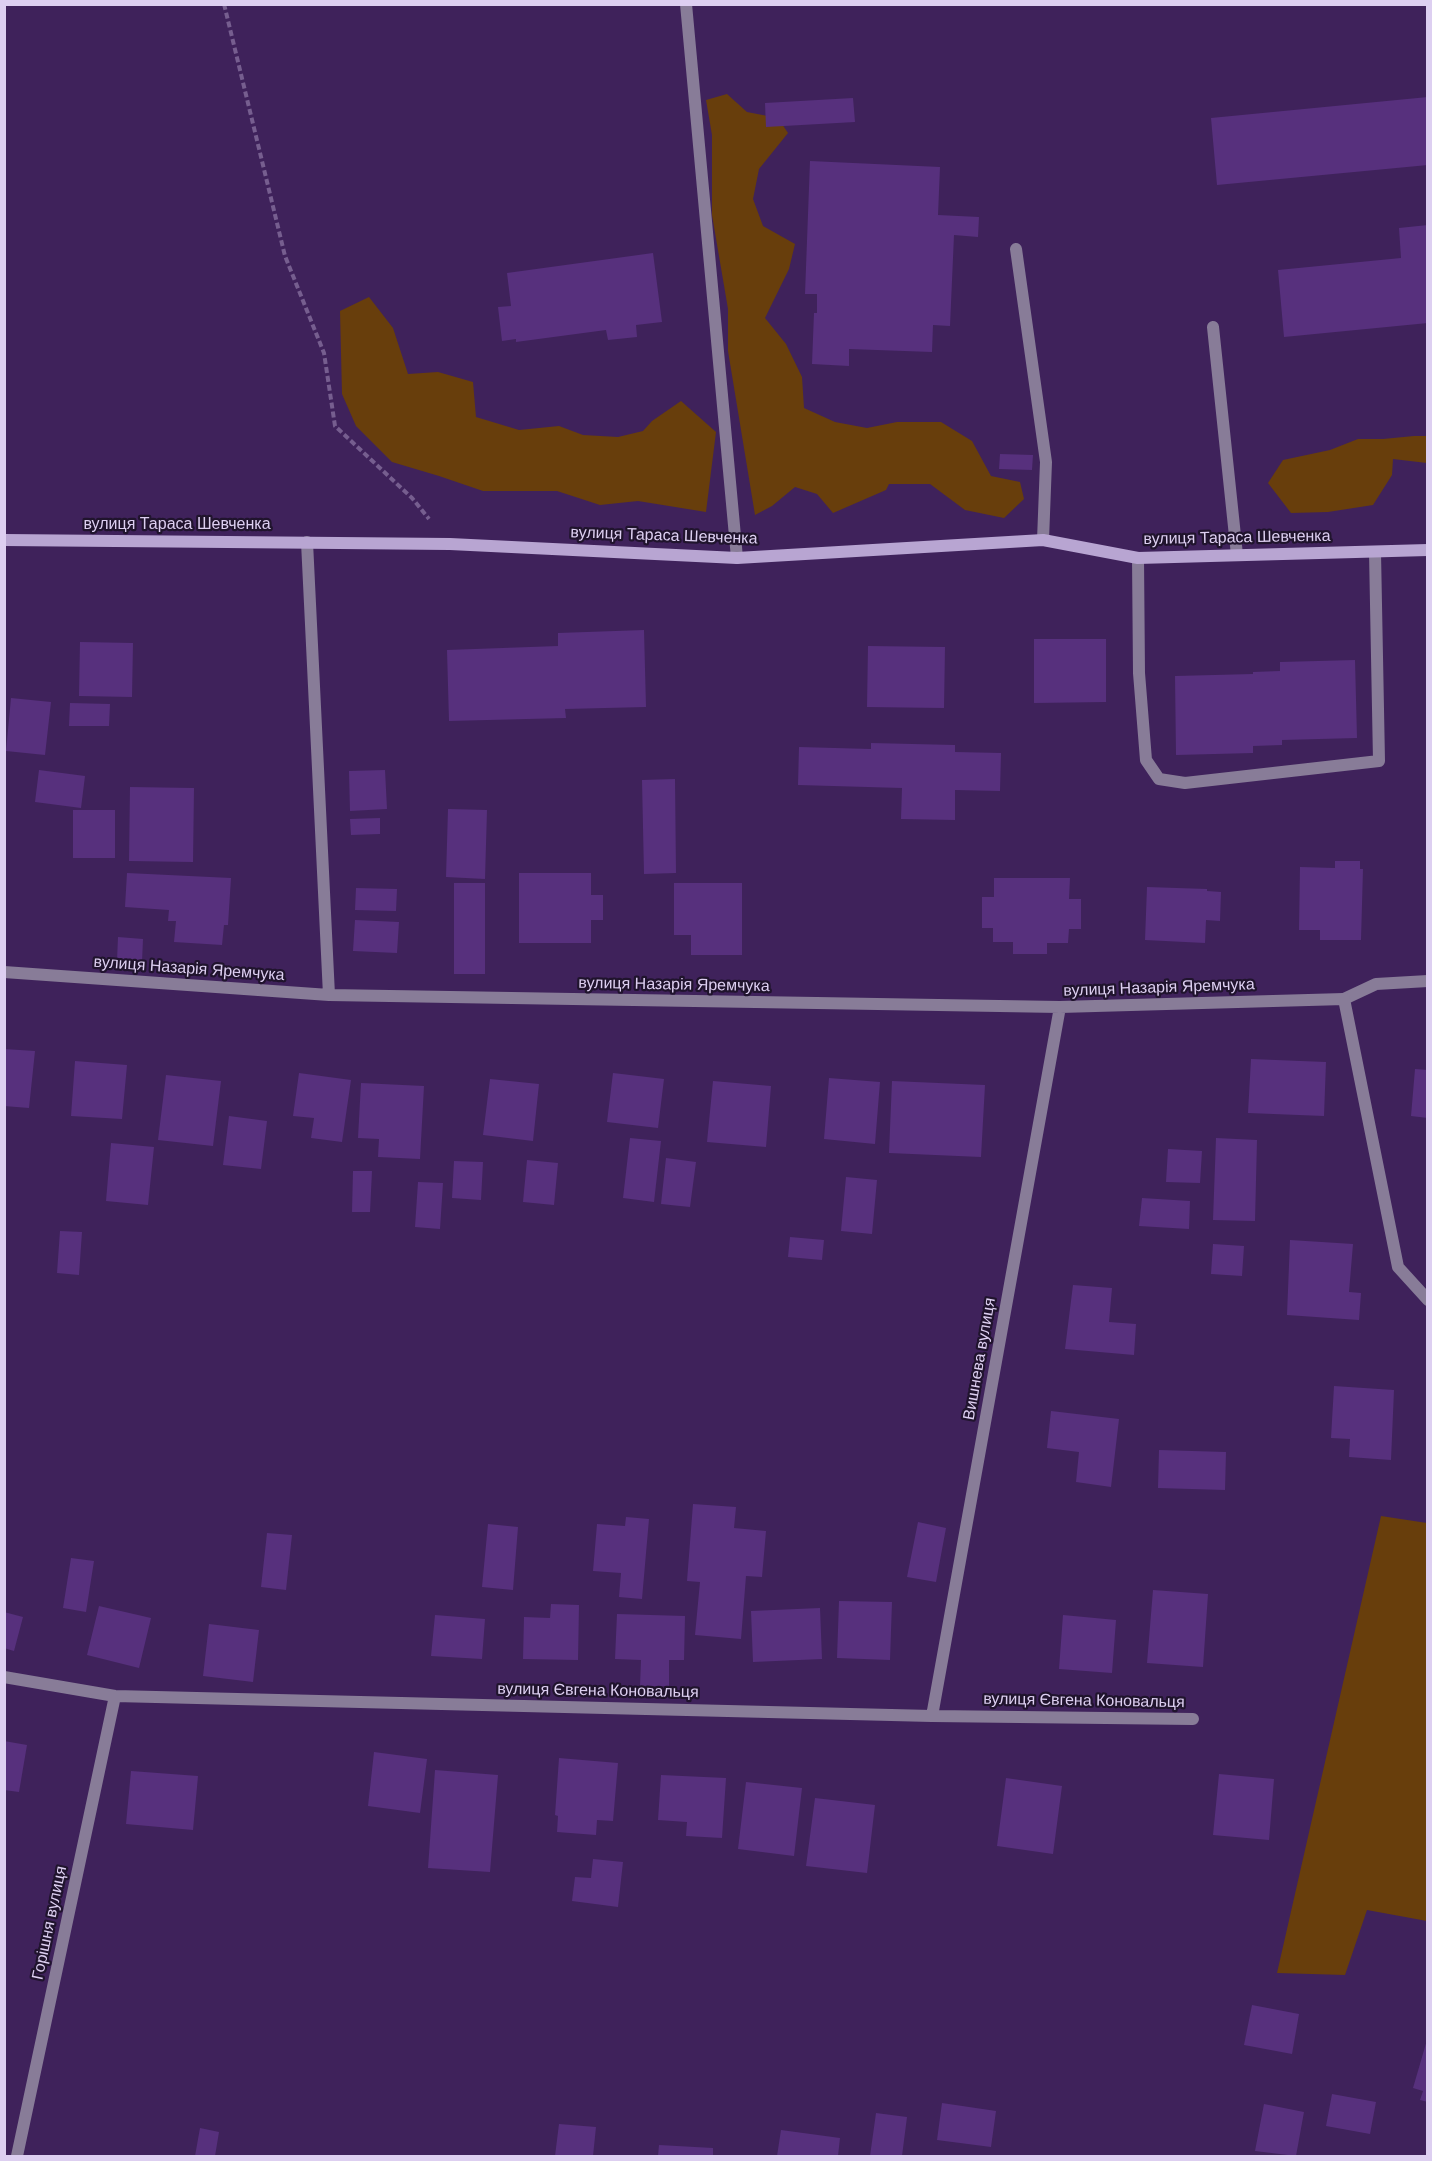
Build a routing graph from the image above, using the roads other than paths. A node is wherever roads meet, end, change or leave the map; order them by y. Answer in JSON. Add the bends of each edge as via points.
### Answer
{"nodes":[{"id":1,"x":686,"y":4,"type":"edge"},
{"id":2,"x":1016,"y":249,"type":"dead end"},
{"id":3,"x":1213,"y":327,"type":"dead end"},
{"id":4,"x":4,"y":540,"type":"edge"},
{"id":5,"x":1043,"y":540,"type":"junction"},
{"id":6,"x":307,"y":542,"type":"junction"},
{"id":7,"x":1428,"y":550,"type":"edge"},
{"id":8,"x":1375,"y":552,"type":"junction"},
{"id":9,"x":1238,"y":555,"type":"junction"},
{"id":10,"x":737,"y":558,"type":"junction"},
{"id":11,"x":1138,"y":558,"type":"junction"},
{"id":12,"x":4,"y":972,"type":"edge"},
{"id":13,"x":1428,"y":981,"type":"edge"},
{"id":14,"x":329,"y":995,"type":"junction"},
{"id":15,"x":1344,"y":999,"type":"junction"},
{"id":16,"x":1060,"y":1007,"type":"junction"},
{"id":17,"x":1428,"y":1300,"type":"edge"},
{"id":18,"x":4,"y":1677,"type":"edge"},
{"id":19,"x":115,"y":1696,"type":"junction"},
{"id":20,"x":932,"y":1716,"type":"junction"},
{"id":21,"x":1193,"y":1719,"type":"dead end"},
{"id":22,"x":17,"y":2157,"type":"edge"}],
"edges":[{"from":1,"to":10,"type":"street"},
{"from":2,"to":5,"type":"street","via":[[1046,462]]},
{"from":3,"to":9,"type":"street"},
{"from":4,"to":6,"type":"street","name":"вулиця Тараса Шевченка"},
{"from":5,"to":10,"type":"street","name":"вулиця Тараса Шевченка"},
{"from":5,"to":11,"type":"street","name":"вулиця Тараса Шевченка"},
{"from":6,"to":10,"type":"street","name":"вулиця Тараса Шевченка","via":[[450,544]]},
{"from":6,"to":14,"type":"street"},
{"from":7,"to":8,"type":"street","name":"вулиця Тараса Шевченка"},
{"from":8,"to":9,"type":"street","name":"вулиця Тараса Шевченка"},
{"from":8,"to":11,"type":"street","via":[[1378,761],[1185,783],[1159,779],[1146,760],[1138,673]]},
{"from":9,"to":11,"type":"street","name":"вулиця Тараса Шевченка"},
{"from":12,"to":14,"type":"street","name":"вулиця Назарія Яремчука"},
{"from":13,"to":15,"type":"street","name":"вулиця Назарія Яремчука","via":[[1376,984]]},
{"from":14,"to":16,"type":"street","name":"вулиця Назарія Яремчука"},
{"from":15,"to":16,"type":"street","name":"вулиця Назарія Яремчука"},
{"from":15,"to":17,"type":"street","via":[[1398,1267]]},
{"from":16,"to":20,"type":"street","name":"Вишнева вулиця"},
{"from":18,"to":19,"type":"street","name":"вулиця Євгена Коновальця"},
{"from":19,"to":20,"type":"street","name":"вулиця Євгена Коновальця"},
{"from":19,"to":22,"type":"street","name":"Горішня вулиця"},
{"from":20,"to":21,"type":"street","name":"вулиця Євгена Коновальця"}]}
